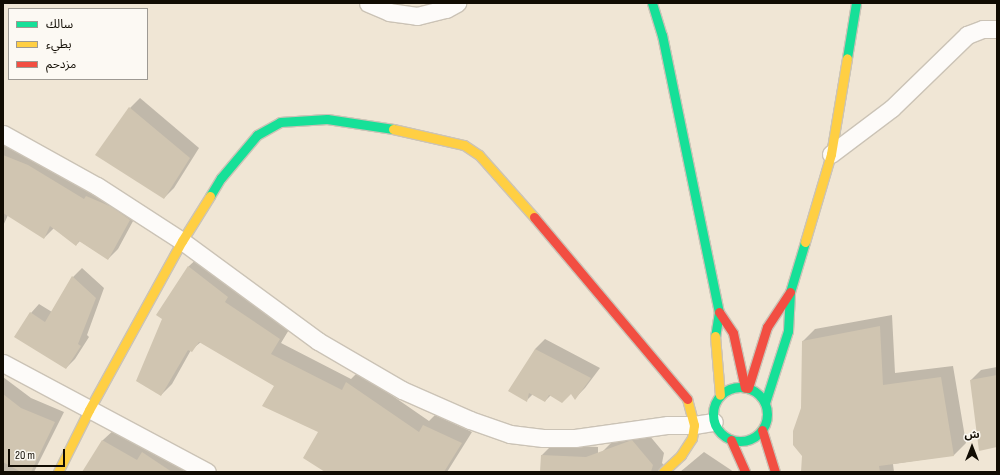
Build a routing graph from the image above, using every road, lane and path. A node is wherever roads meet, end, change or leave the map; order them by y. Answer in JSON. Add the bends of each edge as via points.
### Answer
{"nodes":[{"id":1,"x":368,"y":3,"type":"edge"},
{"id":2,"x":457,"y":3,"type":"edge"},
{"id":3,"x":652,"y":3,"type":"edge"},
{"id":4,"x":856,"y":3,"type":"edge"},
{"id":5,"x":997,"y":29,"type":"edge"},
{"id":6,"x":3,"y":134,"type":"edge"},
{"id":7,"x":830,"y":154,"type":"junction"},
{"id":8,"x":182,"y":241,"type":"junction"},
{"id":9,"x":790,"y":292,"type":"junction"},
{"id":10,"x":719,"y":312,"type":"junction"},
{"id":11,"x":3,"y":363,"type":"edge"},
{"id":12,"x":747,"y":388,"type":"junction"},
{"id":13,"x":720,"y":394,"type":"junction"},
{"id":14,"x":765,"y":403,"type":"junction"},
{"id":15,"x":89,"y":410,"type":"junction"},
{"id":16,"x":714,"y":422,"type":"junction"},
{"id":17,"x":694,"y":425,"type":"junction"},
{"id":18,"x":762,"y":430,"type":"junction"},
{"id":19,"x":731,"y":440,"type":"junction"},
{"id":20,"x":58,"y":472,"type":"edge"},
{"id":21,"x":207,"y":472,"type":"edge"},
{"id":22,"x":663,"y":472,"type":"edge"},
{"id":23,"x":745,"y":472,"type":"edge"},
{"id":24,"x":775,"y":472,"type":"edge"}],
"edges":[{"from":1,"to":2,"type":"street","via":[[389,12],[417,16],[446,9]]},
{"from":3,"to":10,"type":"street","via":[[662,35]]},
{"from":4,"to":7,"type":"street"},
{"from":5,"to":7,"type":"street","via":[[983,29],[967,35],[892,108]]},
{"from":6,"to":8,"type":"street","via":[[97,186]]},
{"from":7,"to":9,"type":"street"},
{"from":8,"to":15,"type":"street"},
{"from":8,"to":17,"type":"street","via":[[318,341],[402,390],[470,420],[510,434],[543,438],[575,438],[668,425]]},
{"from":8,"to":17,"type":"street","via":[[221,178],[257,135],[280,122],[327,119],[402,130],[464,145],[500,177],[687,397]]},
{"from":9,"to":12,"type":"street","via":[[766,327]]},
{"from":9,"to":14,"type":"street","via":[[788,331]]},
{"from":10,"to":12,"type":"street","via":[[733,333]]},
{"from":10,"to":13,"type":"street","via":[[715,336]]},
{"from":11,"to":15,"type":"street"},
{"from":12,"to":13,"type":"street","via":[[731,388]]},
{"from":12,"to":14,"type":"street","via":[[756,392]]},
{"from":13,"to":16,"type":"street","via":[[714,405]]},
{"from":14,"to":18,"type":"street","via":[[767,414]]},
{"from":15,"to":20,"type":"street"},
{"from":15,"to":21,"type":"street"},
{"from":16,"to":17,"type":"street"},
{"from":16,"to":19,"type":"street","via":[[723,436]]},
{"from":17,"to":22,"type":"street","via":[[692,438],[681,455]]},
{"from":18,"to":19,"type":"street","via":[[748,440]]},
{"from":18,"to":24,"type":"street"},
{"from":19,"to":23,"type":"street"}]}
